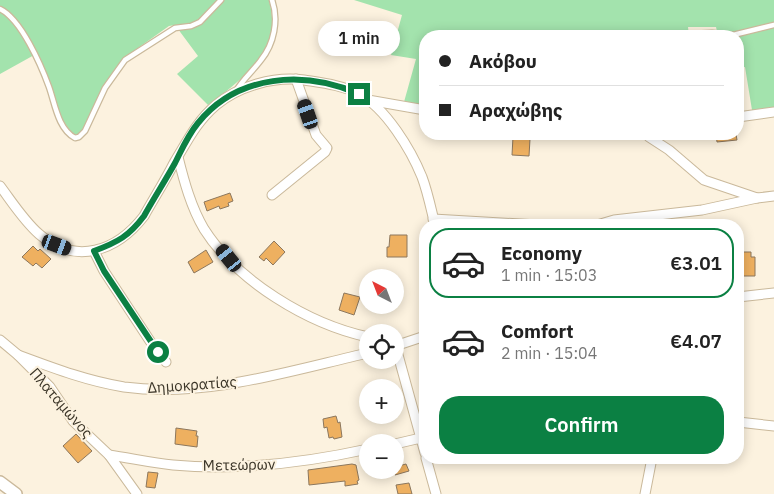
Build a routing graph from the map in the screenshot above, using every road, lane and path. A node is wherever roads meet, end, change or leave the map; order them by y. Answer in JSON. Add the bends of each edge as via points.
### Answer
{"nodes":[{"id":1,"x":222,"y":0,"type":"edge"},
{"id":2,"x":272,"y":0,"type":"edge"},
{"id":3,"x":0,"y":8,"type":"edge"},
{"id":4,"x":774,"y":25,"type":"edge"},
{"id":5,"x":744,"y":32,"type":"edge"},
{"id":6,"x":296,"y":79,"type":"junction"},
{"id":7,"x":236,"y":92,"type":"junction"},
{"id":8,"x":368,"y":100,"type":"junction"},
{"id":9,"x":419,"y":109,"type":"edge"},
{"id":10,"x":774,"y":112,"type":"edge"},
{"id":11,"x":744,"y":116,"type":"edge"},
{"id":12,"x":654,"y":140,"type":"edge"},
{"id":13,"x":178,"y":157,"type":"junction"},
{"id":14,"x":0,"y":186,"type":"edge"},
{"id":15,"x":272,"y":195,"type":"dead end"},
{"id":16,"x":774,"y":196,"type":"edge"},
{"id":17,"x":757,"y":198,"type":"junction"},
{"id":18,"x":433,"y":219,"type":"edge"},
{"id":19,"x":623,"y":219,"type":"edge"},
{"id":20,"x":94,"y":251,"type":"junction"},
{"id":21,"x":774,"y":293,"type":"edge"},
{"id":22,"x":744,"y":296,"type":"edge"},
{"id":23,"x":359,"y":334,"type":"edge"},
{"id":24,"x":419,"y":338,"type":"edge"},
{"id":25,"x":0,"y":340,"type":"edge"},
{"id":26,"x":404,"y":342,"type":"edge"},
{"id":27,"x":18,"y":355,"type":"junction"},
{"id":28,"x":359,"y":355,"type":"edge"},
{"id":29,"x":166,"y":362,"type":"dead end"},
{"id":30,"x":402,"y":369,"type":"edge"},
{"id":31,"x":744,"y":423,"type":"edge"},
{"id":32,"x":419,"y":424,"type":"edge"},
{"id":33,"x":774,"y":426,"type":"edge"},
{"id":34,"x":419,"y":438,"type":"edge"},
{"id":35,"x":404,"y":442,"type":"edge"},
{"id":36,"x":359,"y":452,"type":"edge"},
{"id":37,"x":109,"y":455,"type":"junction"},
{"id":38,"x":428,"y":464,"type":"edge"},
{"id":39,"x":651,"y":464,"type":"edge"},
{"id":40,"x":0,"y":482,"type":"edge"},
{"id":41,"x":16,"y":494,"type":"edge"},
{"id":42,"x":137,"y":494,"type":"edge"},
{"id":43,"x":436,"y":494,"type":"edge"},
{"id":44,"x":645,"y":494,"type":"edge"}],
"edges":[{"from":1,"to":3,"type":"lane","via":[[200,22],[174,28],[125,60],[105,88],[86,131],[75,138],[60,119],[49,86],[23,33]]},
{"from":2,"to":7,"type":"lane","via":[[275,16],[271,46]]},
{"from":4,"to":5,"type":"lane"},
{"from":6,"to":7,"type":"street","via":[[270,81]]},
{"from":6,"to":8,"type":"street","via":[[340,87]]},
{"from":6,"to":15,"type":"street","via":[[314,132],[327,148]]},
{"from":7,"to":13,"type":"street","via":[[214,106],[198,123]]},
{"from":8,"to":9,"type":"street"},
{"from":8,"to":18,"type":"street","via":[[390,123],[414,160]]},
{"from":10,"to":11,"type":"street"},
{"from":12,"to":17,"type":"street","via":[[704,180]]},
{"from":13,"to":20,"type":"street","via":[[136,227],[114,244]]},
{"from":13,"to":23,"type":"street","via":[[185,187],[204,229],[229,258],[256,284],[295,310]]},
{"from":14,"to":20,"type":"street","via":[[46,240],[68,250]]},
{"from":16,"to":17,"type":"street"},
{"from":17,"to":19,"type":"street","via":[[702,210]]},
{"from":20,"to":29,"type":"street"},
{"from":21,"to":22,"type":"street"},
{"from":24,"to":26,"type":"street"},
{"from":25,"to":27,"type":"street","name":"Πλαταμώνος"},
{"from":27,"to":28,"type":"street","name":"Δημοκρατίας","via":[[97,381],[131,388],[161,389],[222,385]]},
{"from":27,"to":37,"type":"street","name":"Πλαταμώνος","via":[[50,387],[73,421]]},
{"from":30,"to":32,"type":"street"},
{"from":31,"to":33,"type":"street"},
{"from":34,"to":35,"type":"street"},
{"from":36,"to":37,"type":"street","name":"Μετεώρων","via":[[286,464],[228,467],[173,465]]},
{"from":37,"to":42,"type":"street","name":"Πλαταμώνος"},
{"from":38,"to":43,"type":"street"},
{"from":39,"to":44,"type":"street"},
{"from":40,"to":41,"type":"street"}]}
